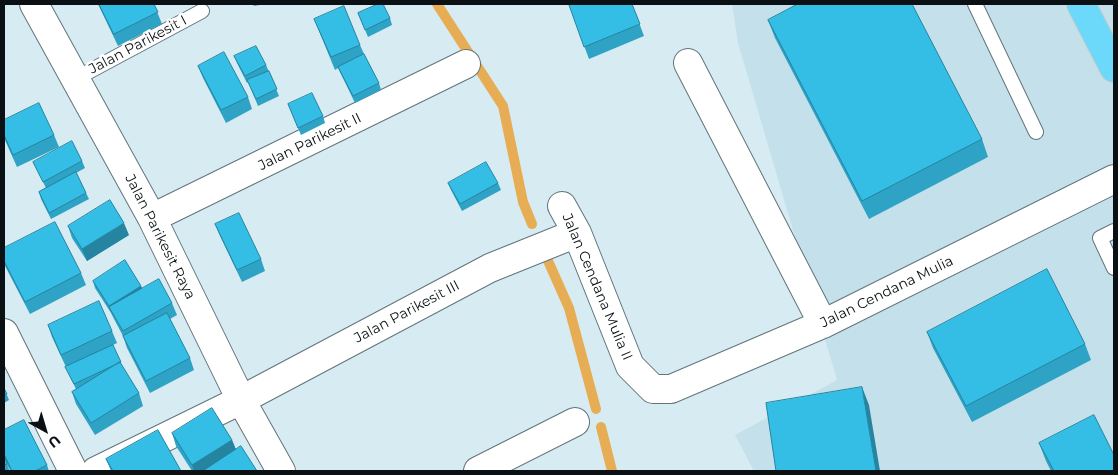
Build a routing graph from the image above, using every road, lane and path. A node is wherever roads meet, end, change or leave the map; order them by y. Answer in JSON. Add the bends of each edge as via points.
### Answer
{"nodes":[{"id":1,"x":34,"y":4,"type":"edge"},
{"id":2,"x":975,"y":4,"type":"edge"},
{"id":3,"x":1081,"y":4,"type":"edge"},
{"id":4,"x":202,"y":11,"type":"dead end"},
{"id":5,"x":466,"y":64,"type":"dead end"},
{"id":6,"x":688,"y":64,"type":"dead end"},
{"id":7,"x":1114,"y":68,"type":"edge"},
{"id":8,"x":75,"y":79,"type":"junction"},
{"id":9,"x":1036,"y":132,"type":"dead end"},
{"id":10,"x":1114,"y":179,"type":"edge"},
{"id":11,"x":562,"y":206,"type":"dead end"},
{"id":12,"x":152,"y":218,"type":"junction"},
{"id":13,"x":1114,"y":231,"type":"edge"},
{"id":14,"x":577,"y":233,"type":"junction"},
{"id":15,"x":1114,"y":268,"type":"edge"},
{"id":16,"x":823,"y":324,"type":"junction"},
{"id":17,"x":4,"y":333,"type":"edge"},
{"id":18,"x":653,"y":390,"type":"joint"},
{"id":19,"x":241,"y":400,"type":"junction"},
{"id":20,"x":574,"y":422,"type":"dead end"},
{"id":21,"x":73,"y":471,"type":"edge"},
{"id":22,"x":96,"y":471,"type":"edge"},
{"id":23,"x":281,"y":471,"type":"edge"},
{"id":24,"x":478,"y":471,"type":"edge"}],
"edges":[{"from":1,"to":8,"type":"street","name":"Jalan Parikesit Raya"},
{"from":2,"to":9,"type":"lane"},
{"from":3,"to":7,"type":"highway"},
{"from":4,"to":8,"type":"lane","name":"Jalan Parikesit I"},
{"from":5,"to":12,"type":"street","name":"Jalan Parikesit II"},
{"from":6,"to":16,"type":"street"},
{"from":8,"to":12,"type":"street","name":"Jalan Parikesit Raya"},
{"from":10,"to":16,"type":"street","name":"Jalan Cendana Mulia"},
{"from":11,"to":14,"type":"street","name":"Jalan Cendana Mulia II"},
{"from":12,"to":19,"type":"street","name":"Jalan Parikesit Raya"},
{"from":13,"to":15,"type":"lane","via":[[1100,238]]},
{"from":14,"to":18,"type":"street","name":"Jalan Cendana Mulia II","via":[[630,366]]},
{"from":14,"to":19,"type":"street","name":"Jalan Parikesit III","via":[[490,268]]},
{"from":16,"to":18,"type":"street","name":"Jalan Cendana Mulia","via":[[692,382],[671,389]]},
{"from":17,"to":21,"type":"street"},
{"from":19,"to":22,"type":"street","name":"Jalan Parikesit III"},
{"from":19,"to":23,"type":"street","name":"Jalan Parikesit Raya"},
{"from":20,"to":24,"type":"street"}]}
